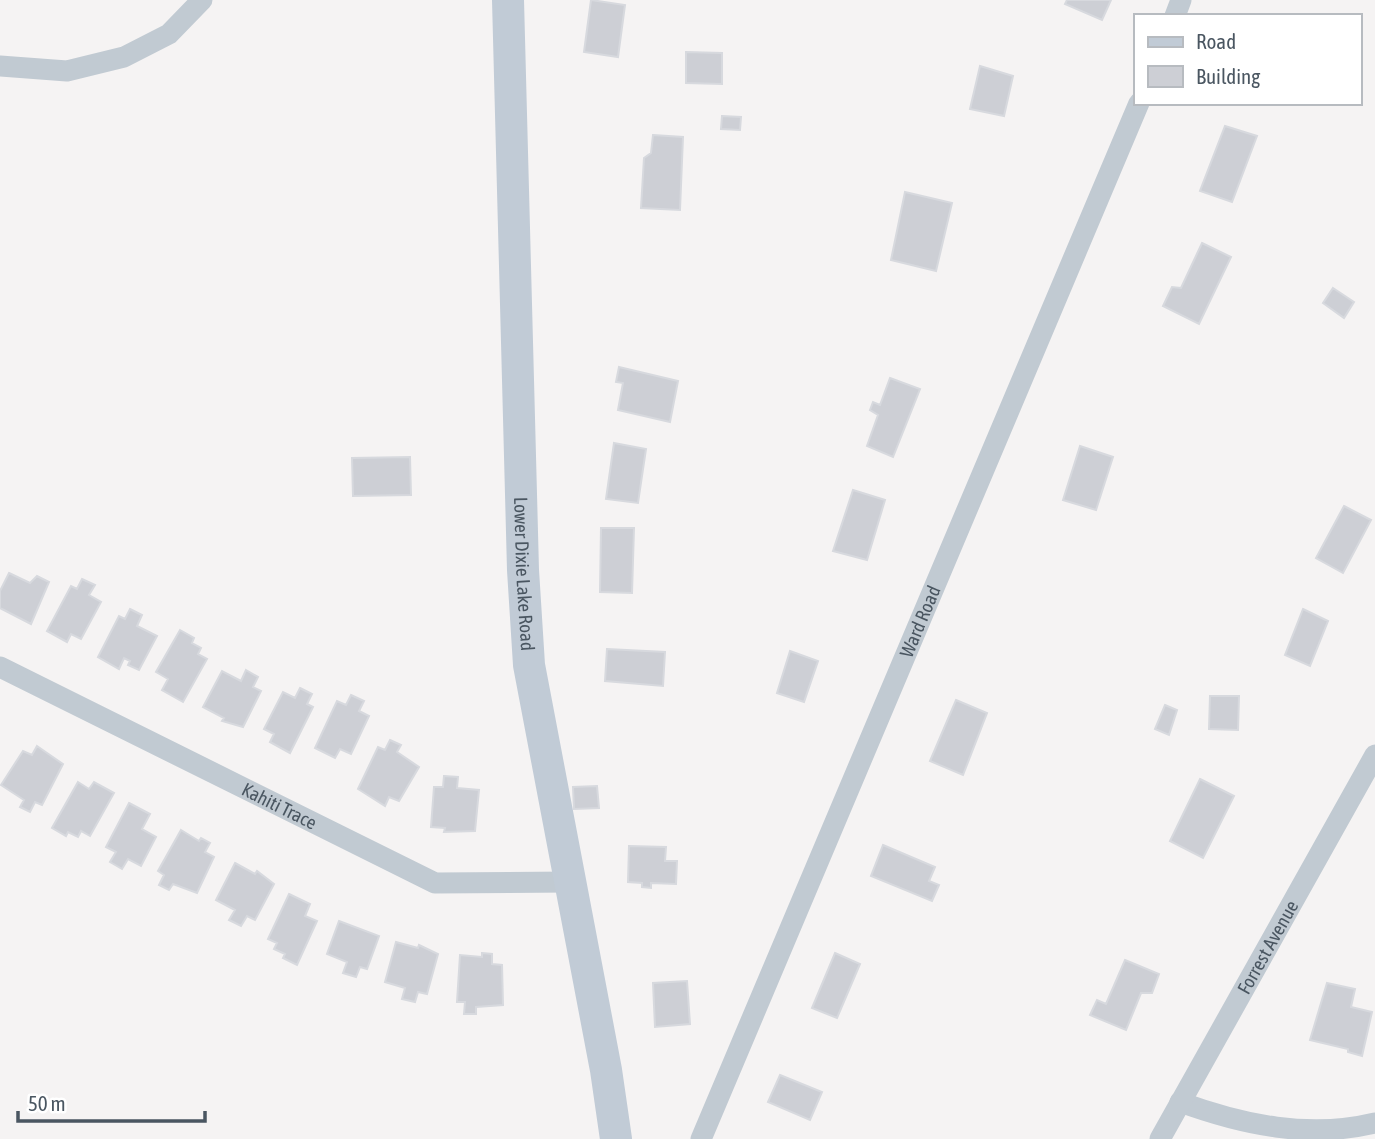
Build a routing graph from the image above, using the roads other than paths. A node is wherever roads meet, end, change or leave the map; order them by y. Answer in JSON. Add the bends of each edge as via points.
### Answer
{"nodes":[{"id":1,"x":202,"y":0,"type":"edge"},
{"id":2,"x":508,"y":0,"type":"edge"},
{"id":3,"x":0,"y":66,"type":"edge"},
{"id":4,"x":1138,"y":105,"type":"edge"},
{"id":5,"x":0,"y":667,"type":"edge"},
{"id":6,"x":1375,"y":755,"type":"edge"},
{"id":7,"x":570,"y":882,"type":"junction"},
{"id":8,"x":1180,"y":1102,"type":"junction"},
{"id":9,"x":1375,"y":1123,"type":"edge"},
{"id":10,"x":616,"y":1139,"type":"edge"},
{"id":11,"x":701,"y":1139,"type":"edge"},
{"id":12,"x":1160,"y":1139,"type":"edge"}],
"edges":[{"from":1,"to":3,"type":"street","via":[[169,34],[124,57],[67,71]]},
{"from":2,"to":7,"type":"street","name":"Lower Dixie Lake Road","via":[[529,665]]},
{"from":4,"to":11,"type":"street","name":"Ward Road"},
{"from":5,"to":7,"type":"street","name":"Kahiti Trace","via":[[435,884]]},
{"from":6,"to":8,"type":"street","name":"Forrest Avenue"},
{"from":7,"to":10,"type":"street","name":"Lower Dixie Lake Road"},
{"from":8,"to":9,"type":"street","via":[[1234,1122],[1296,1131]]},
{"from":8,"to":12,"type":"street","name":"Forrest Avenue"}]}
